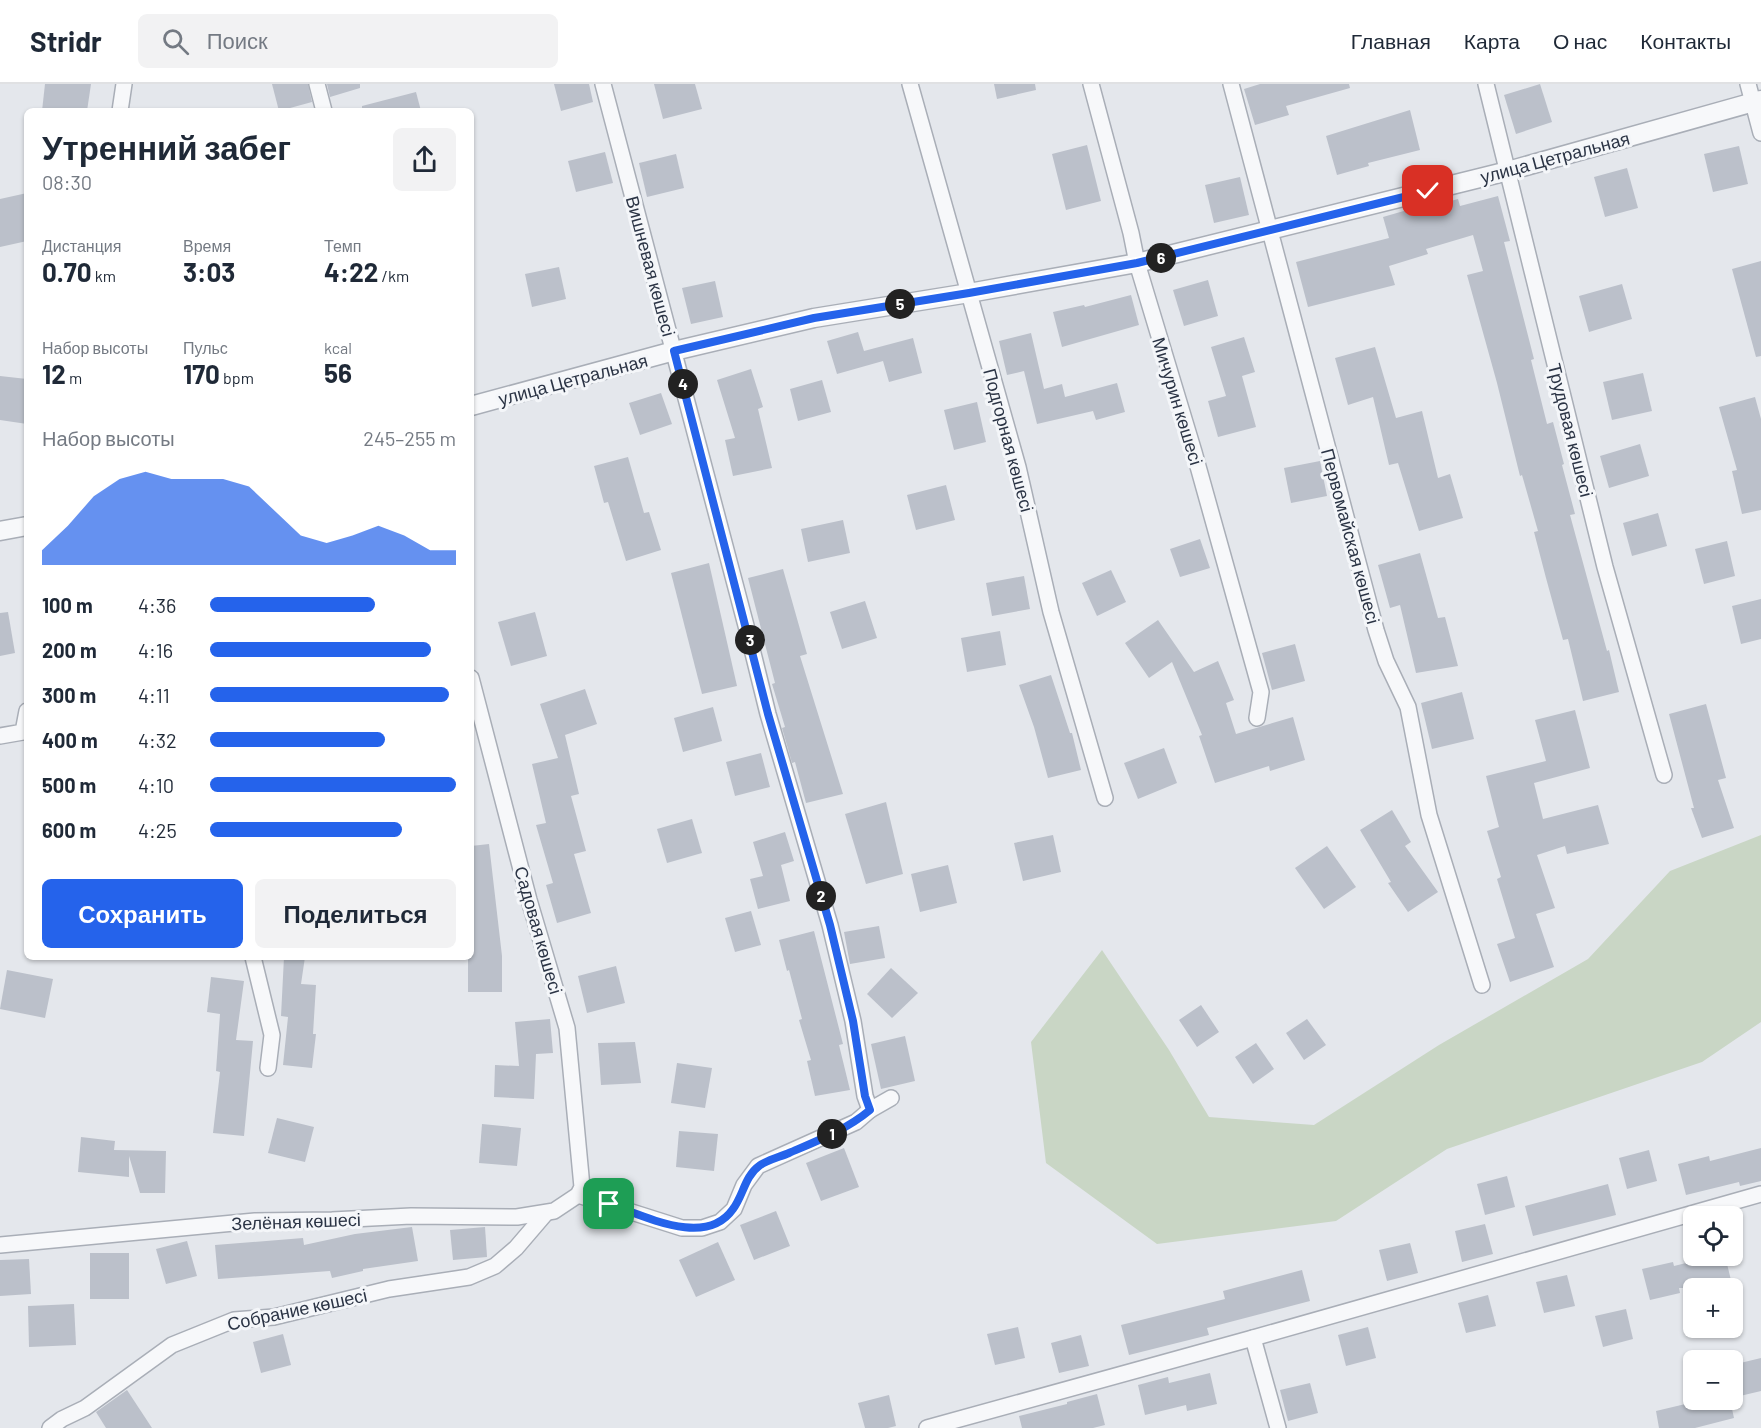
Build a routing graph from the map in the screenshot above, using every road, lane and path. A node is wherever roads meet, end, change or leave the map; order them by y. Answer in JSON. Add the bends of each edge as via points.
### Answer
{"nodes":[{"id":1,"x":124,"y":84,"type":"edge"},
{"id":2,"x":317,"y":84,"type":"edge"},
{"id":3,"x":603,"y":84,"type":"edge"},
{"id":4,"x":910,"y":84,"type":"edge"},
{"id":5,"x":1091,"y":84,"type":"edge"},
{"id":6,"x":1231,"y":84,"type":"edge"},
{"id":7,"x":1486,"y":84,"type":"edge"},
{"id":8,"x":1748,"y":84,"type":"edge"},
{"id":9,"x":1757,"y":101,"type":"edge"},
{"id":10,"x":120,"y":108,"type":"edge"},
{"id":11,"x":323,"y":108,"type":"edge"},
{"id":12,"x":1761,"y":133,"type":"edge"},
{"id":13,"x":1508,"y":171,"type":"junction"},
{"id":14,"x":1270,"y":231,"type":"junction"},
{"id":15,"x":1137,"y":263,"type":"junction"},
{"id":16,"x":969,"y":293,"type":"junction"},
{"id":17,"x":674,"y":351,"type":"junction"},
{"id":18,"x":474,"y":405,"type":"edge"},
{"id":19,"x":24,"y":527,"type":"edge"},
{"id":20,"x":0,"y":531,"type":"edge"},
{"id":21,"x":474,"y":689,"type":"edge"},
{"id":22,"x":1257,"y":718,"type":"dead end"},
{"id":23,"x":24,"y":727,"type":"edge"},
{"id":24,"x":0,"y":736,"type":"edge"},
{"id":25,"x":1664,"y":775,"type":"dead end"},
{"id":26,"x":1105,"y":798,"type":"dead end"},
{"id":27,"x":254,"y":960,"type":"edge"},
{"id":28,"x":1482,"y":985,"type":"dead end"},
{"id":29,"x":268,"y":1068,"type":"dead end"},
{"id":30,"x":891,"y":1098,"type":"dead end"},
{"id":31,"x":870,"y":1110,"type":"junction"},
{"id":32,"x":580,"y":1191,"type":"junction"},
{"id":33,"x":1761,"y":1194,"type":"edge"},
{"id":34,"x":546,"y":1213,"type":"junction"},
{"id":35,"x":0,"y":1245,"type":"edge"},
{"id":36,"x":1254,"y":1338,"type":"junction"},
{"id":37,"x":50,"y":1428,"type":"edge"},
{"id":38,"x":927,"y":1428,"type":"edge"},
{"id":39,"x":1278,"y":1428,"type":"edge"}],
"edges":[{"from":1,"to":10,"type":"street"},
{"from":2,"to":11,"type":"street"},
{"from":3,"to":17,"type":"street","name":"Вишневая көшесі"},
{"from":4,"to":16,"type":"street","name":"Подгорная көшесі"},
{"from":5,"to":15,"type":"street","name":"Мичурин көшесі"},
{"from":6,"to":14,"type":"street","name":"Первомайская көшесі"},
{"from":7,"to":13,"type":"street","name":"Трудовая көшесі"},
{"from":8,"to":9,"type":"street"},
{"from":9,"to":12,"type":"street"},
{"from":9,"to":13,"type":"street","name":"улица Цетральная"},
{"from":13,"to":14,"type":"street","name":"улица Цетральная"},
{"from":13,"to":25,"type":"street","name":"Трудовая көшесі","via":[[1605,567]]},
{"from":14,"to":15,"type":"street","name":"улица Цетральная"},
{"from":14,"to":28,"type":"street","name":"Первомайская көшесі","via":[[1376,630],[1408,707],[1429,815]]},
{"from":15,"to":16,"type":"street","name":"улица Цетральная"},
{"from":15,"to":22,"type":"street","name":"Мичурин көшесі","via":[[1262,692]]},
{"from":16,"to":17,"type":"street","name":"улица Цетральная","via":[[814,318]]},
{"from":16,"to":26,"type":"street","name":"Подгорная көшесі","via":[[1018,466],[1051,612]]},
{"from":17,"to":18,"type":"street","name":"улица Цетральная"},
{"from":17,"to":31,"type":"street","name":"Вишневая көшесі","via":[[768,714],[830,925]]},
{"from":19,"to":20,"type":"street"},
{"from":21,"to":32,"type":"street","name":"Садовая көшесі","via":[[567,1028]]},
{"from":23,"to":24,"type":"street","via":[[23,732]]},
{"from":27,"to":29,"type":"street","via":[[272,1035]]},
{"from":30,"to":31,"type":"street"},
{"from":31,"to":32,"type":"street","via":[[856,1122],[758,1166],[734,1209],[720,1222],[702,1228],[682,1228]]},
{"from":32,"to":34,"type":"street","name":"Зелёная көшесі"},
{"from":33,"to":36,"type":"street"},
{"from":34,"to":35,"type":"street","name":"Зелёная көшесі","via":[[517,1217],[255,1221]]},
{"from":34,"to":37,"type":"street","name":"Собрание көшесі","via":[[495,1266],[469,1276],[389,1289],[274,1317],[234,1320],[172,1345]]},
{"from":36,"to":38,"type":"street"},
{"from":36,"to":39,"type":"street"}]}
